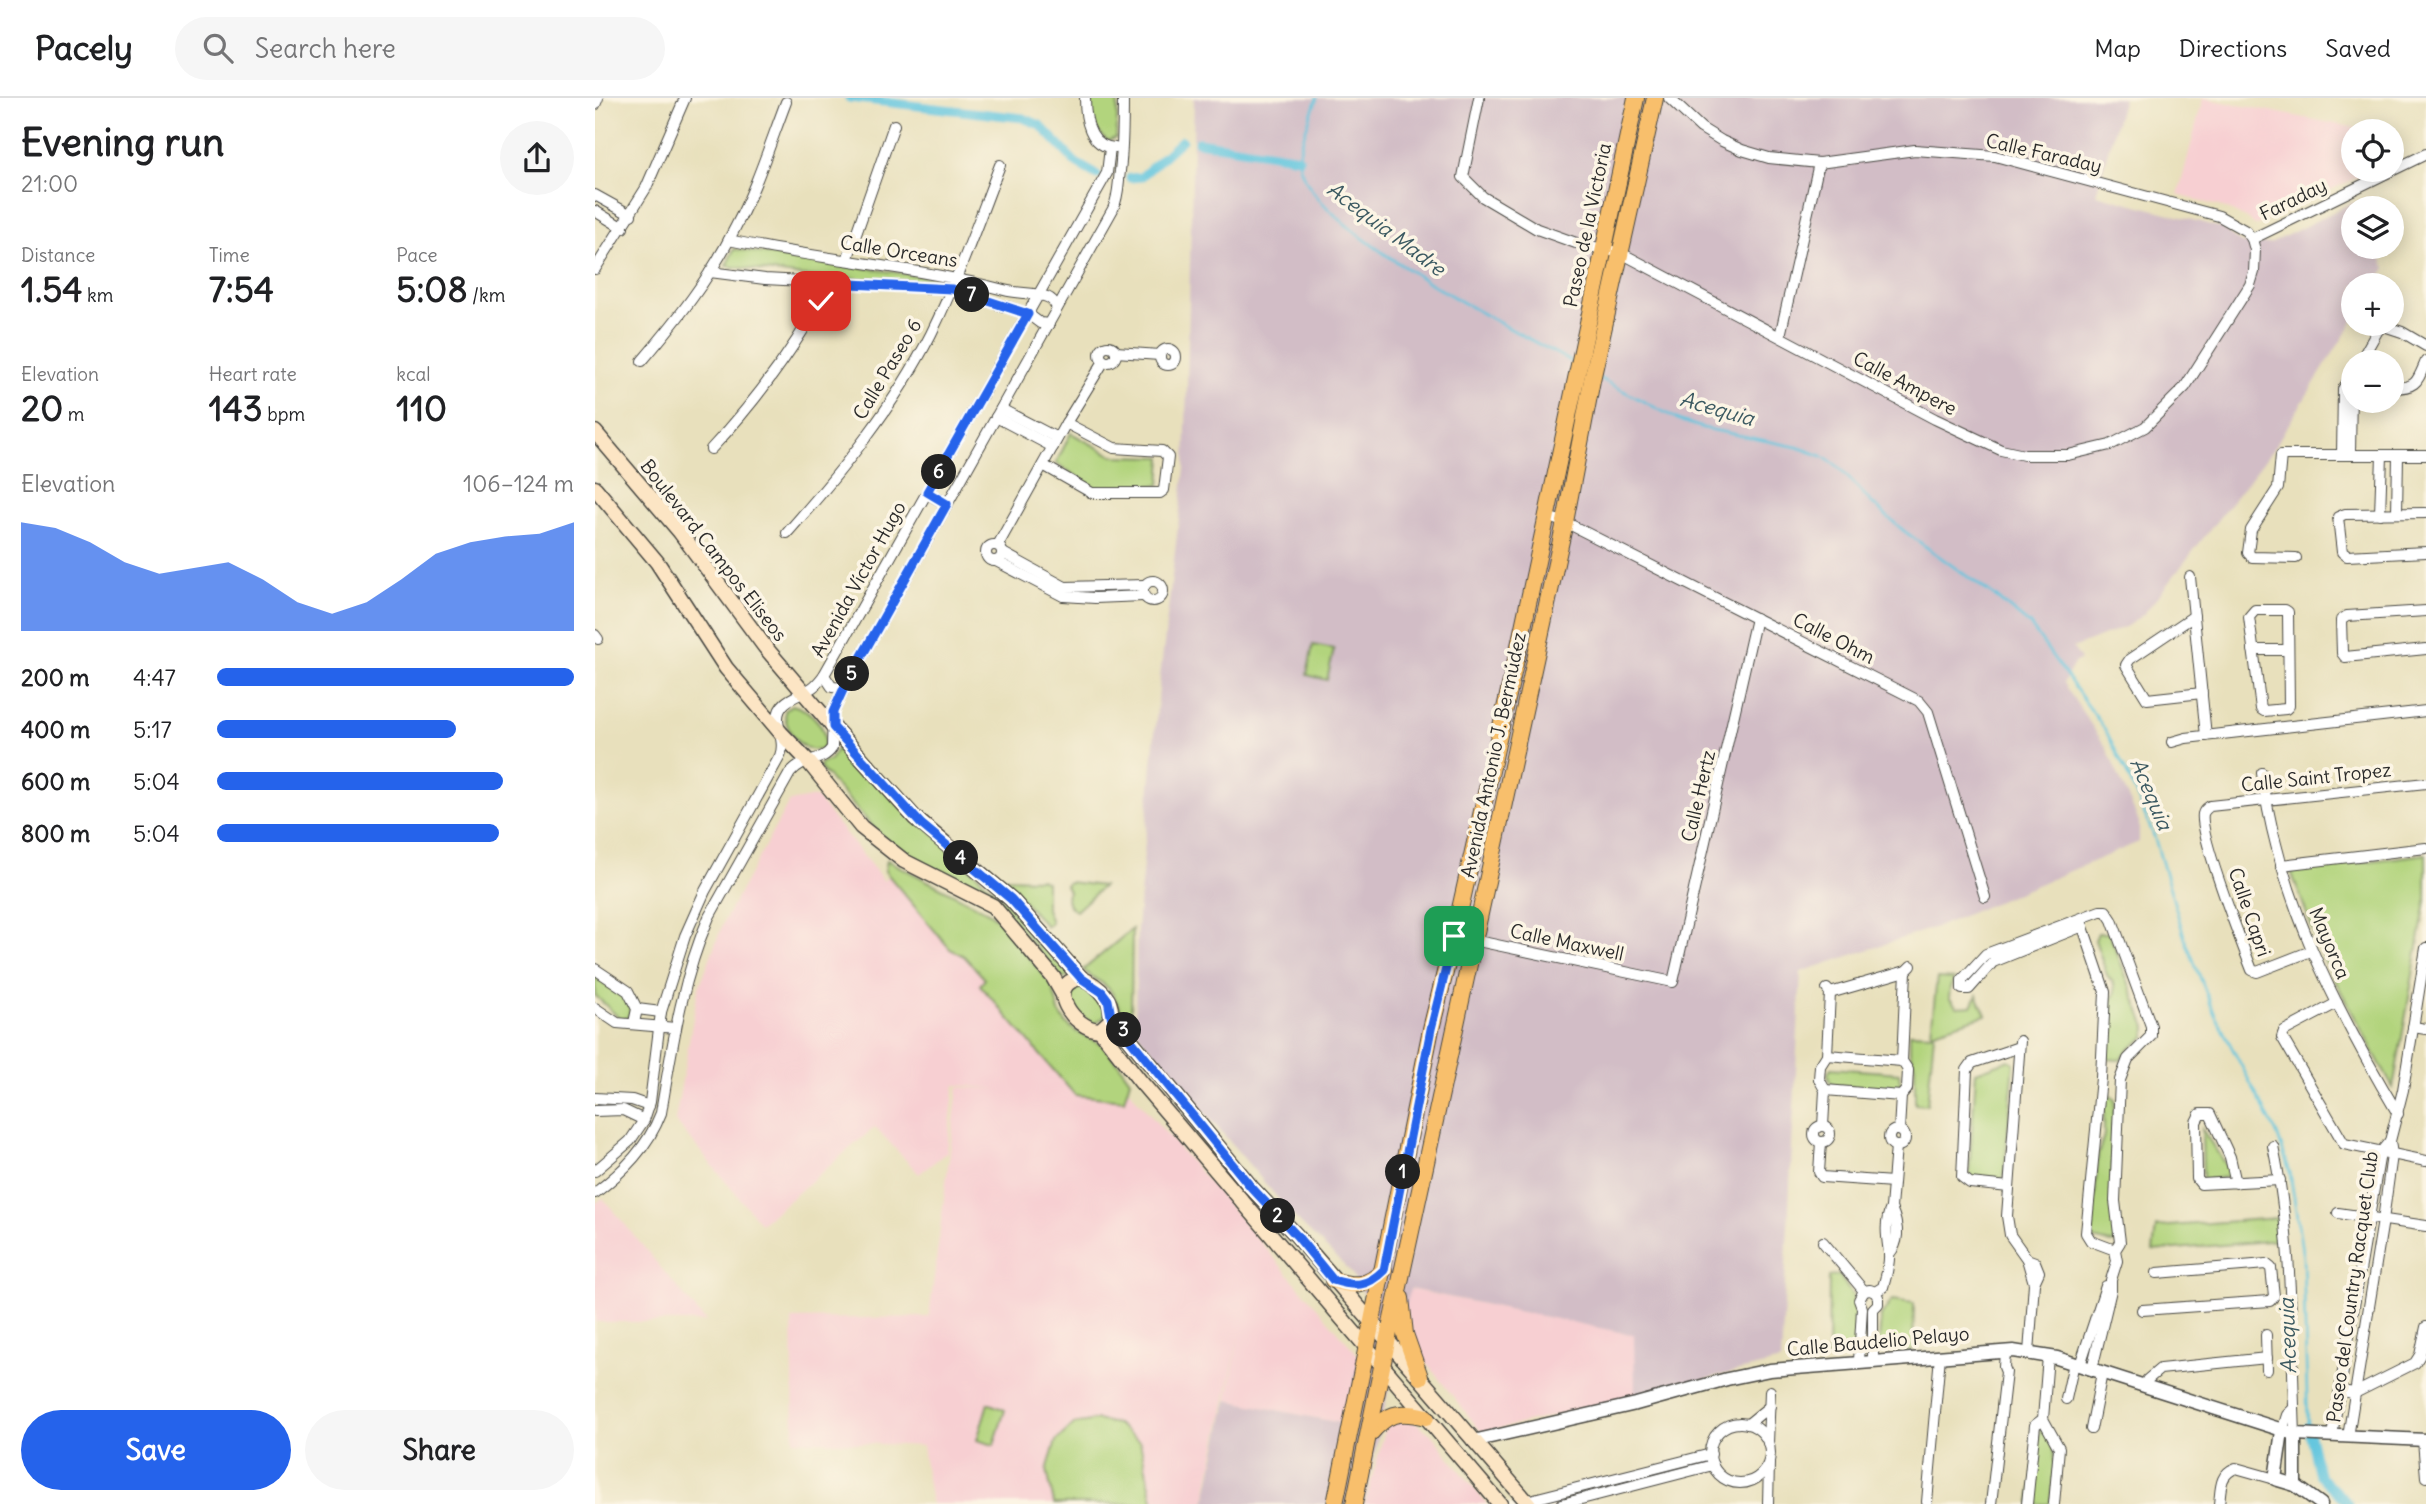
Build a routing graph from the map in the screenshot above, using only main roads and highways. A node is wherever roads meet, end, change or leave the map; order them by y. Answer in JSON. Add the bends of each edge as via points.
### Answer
{"nodes":[{"id":1,"x":1636,"y":98,"type":"edge"},
{"id":2,"x":1655,"y":98,"type":"edge"},
{"id":3,"x":1577,"y":366,"type":"joint"},
{"id":4,"x":595,"y":432,"type":"edge"},
{"id":5,"x":595,"y":488,"type":"edge"},
{"id":6,"x":1464,"y":887,"type":"junction"},
{"id":7,"x":1484,"y":892,"type":"junction"},
{"id":8,"x":1081,"y":978,"type":"junction"},
{"id":9,"x":1062,"y":993,"type":"junction"},
{"id":10,"x":1111,"y":1016,"type":"junction"},
{"id":11,"x":1100,"y":1030,"type":"junction"},
{"id":12,"x":1260,"y":1197,"type":"junction"},
{"id":13,"x":1248,"y":1208,"type":"junction"},
{"id":14,"x":1384,"y":1270,"type":"junction"},
{"id":15,"x":1333,"y":1280,"type":"junction"},
{"id":16,"x":1399,"y":1285,"type":"junction"},
{"id":17,"x":1372,"y":1324,"type":"junction"},
{"id":18,"x":1387,"y":1342,"type":"junction"},
{"id":19,"x":1366,"y":1348,"type":"junction"},
{"id":20,"x":1382,"y":1367,"type":"junction"},
{"id":21,"x":1424,"y":1382,"type":"junction"},
{"id":22,"x":1411,"y":1401,"type":"junction"},
{"id":23,"x":1426,"y":1417,"type":"junction"},
{"id":24,"x":1367,"y":1437,"type":"junction"},
{"id":25,"x":1528,"y":1502,"type":"edge"},
{"id":26,"x":1335,"y":1504,"type":"edge"},
{"id":27,"x":1354,"y":1504,"type":"edge"},
{"id":28,"x":1500,"y":1504,"type":"edge"}],
"edges":[{"from":1,"to":3,"type":"main road","name":"Paseo de la Victoria"},
{"from":2,"to":7,"type":"main road","name":"Avenida Antonio J. Bermúdez"},
{"from":3,"to":6,"type":"main road","name":"Avenida Antonio J. Bermúdez"},
{"from":4,"to":8,"type":"main road","name":"Boulevard Campos Eliseos","via":[[833,727],[921,824],[1011,899]]},
{"from":5,"to":9,"type":"main road","via":[[649,551],[726,668],[861,827],[892,854],[993,906]]},
{"from":6,"to":7,"type":"main road"},
{"from":6,"to":14,"type":"main road","name":"Avenida Antonio J. Bermúdez"},
{"from":7,"to":16,"type":"main road","name":"Avenida Antonio J. Bermúdez"},
{"from":8,"to":9,"type":"main road","via":[[1067,982]]},
{"from":8,"to":10,"type":"main road","via":[[1102,992]]},
{"from":9,"to":11,"type":"main road","via":[[1080,1024]]},
{"from":10,"to":11,"type":"main road"},
{"from":10,"to":12,"type":"main road"},
{"from":11,"to":13,"type":"main road"},
{"from":12,"to":13,"type":"main road"},
{"from":12,"to":15,"type":"main road"},
{"from":13,"to":19,"type":"main road"},
{"from":14,"to":15,"type":"main road","via":[[1361,1285]]},
{"from":14,"to":17,"type":"main road","name":"Avenida Antonio J. Bermúdez"},
{"from":15,"to":17,"type":"main road"},
{"from":16,"to":18,"type":"main road","name":"Avenida Antonio J. Bermúdez"},
{"from":16,"to":21,"type":"main road","via":[[1405,1334]]},
{"from":17,"to":18,"type":"main road"},
{"from":17,"to":19,"type":"main road","name":"Avenida Antonio J. Bermúdez"},
{"from":18,"to":20,"type":"main road","name":"Avenida Antonio J. Bermúdez"},
{"from":18,"to":21,"type":"main road"},
{"from":19,"to":20,"type":"main road"},
{"from":19,"to":26,"type":"main road","name":"Avenida Antonio J. Bermúdez"},
{"from":20,"to":22,"type":"main road"},
{"from":20,"to":24,"type":"main road","name":"Avenida Antonio J. Bermúdez"},
{"from":21,"to":22,"type":"main road","via":[[1415,1388]]},
{"from":21,"to":25,"type":"main road"},
{"from":22,"to":23,"type":"main road"},
{"from":23,"to":24,"type":"main road","via":[[1397,1413],[1382,1419]]},
{"from":23,"to":28,"type":"main road"},
{"from":24,"to":27,"type":"main road","name":"Avenida Antonio J. Bermúdez"}]}
